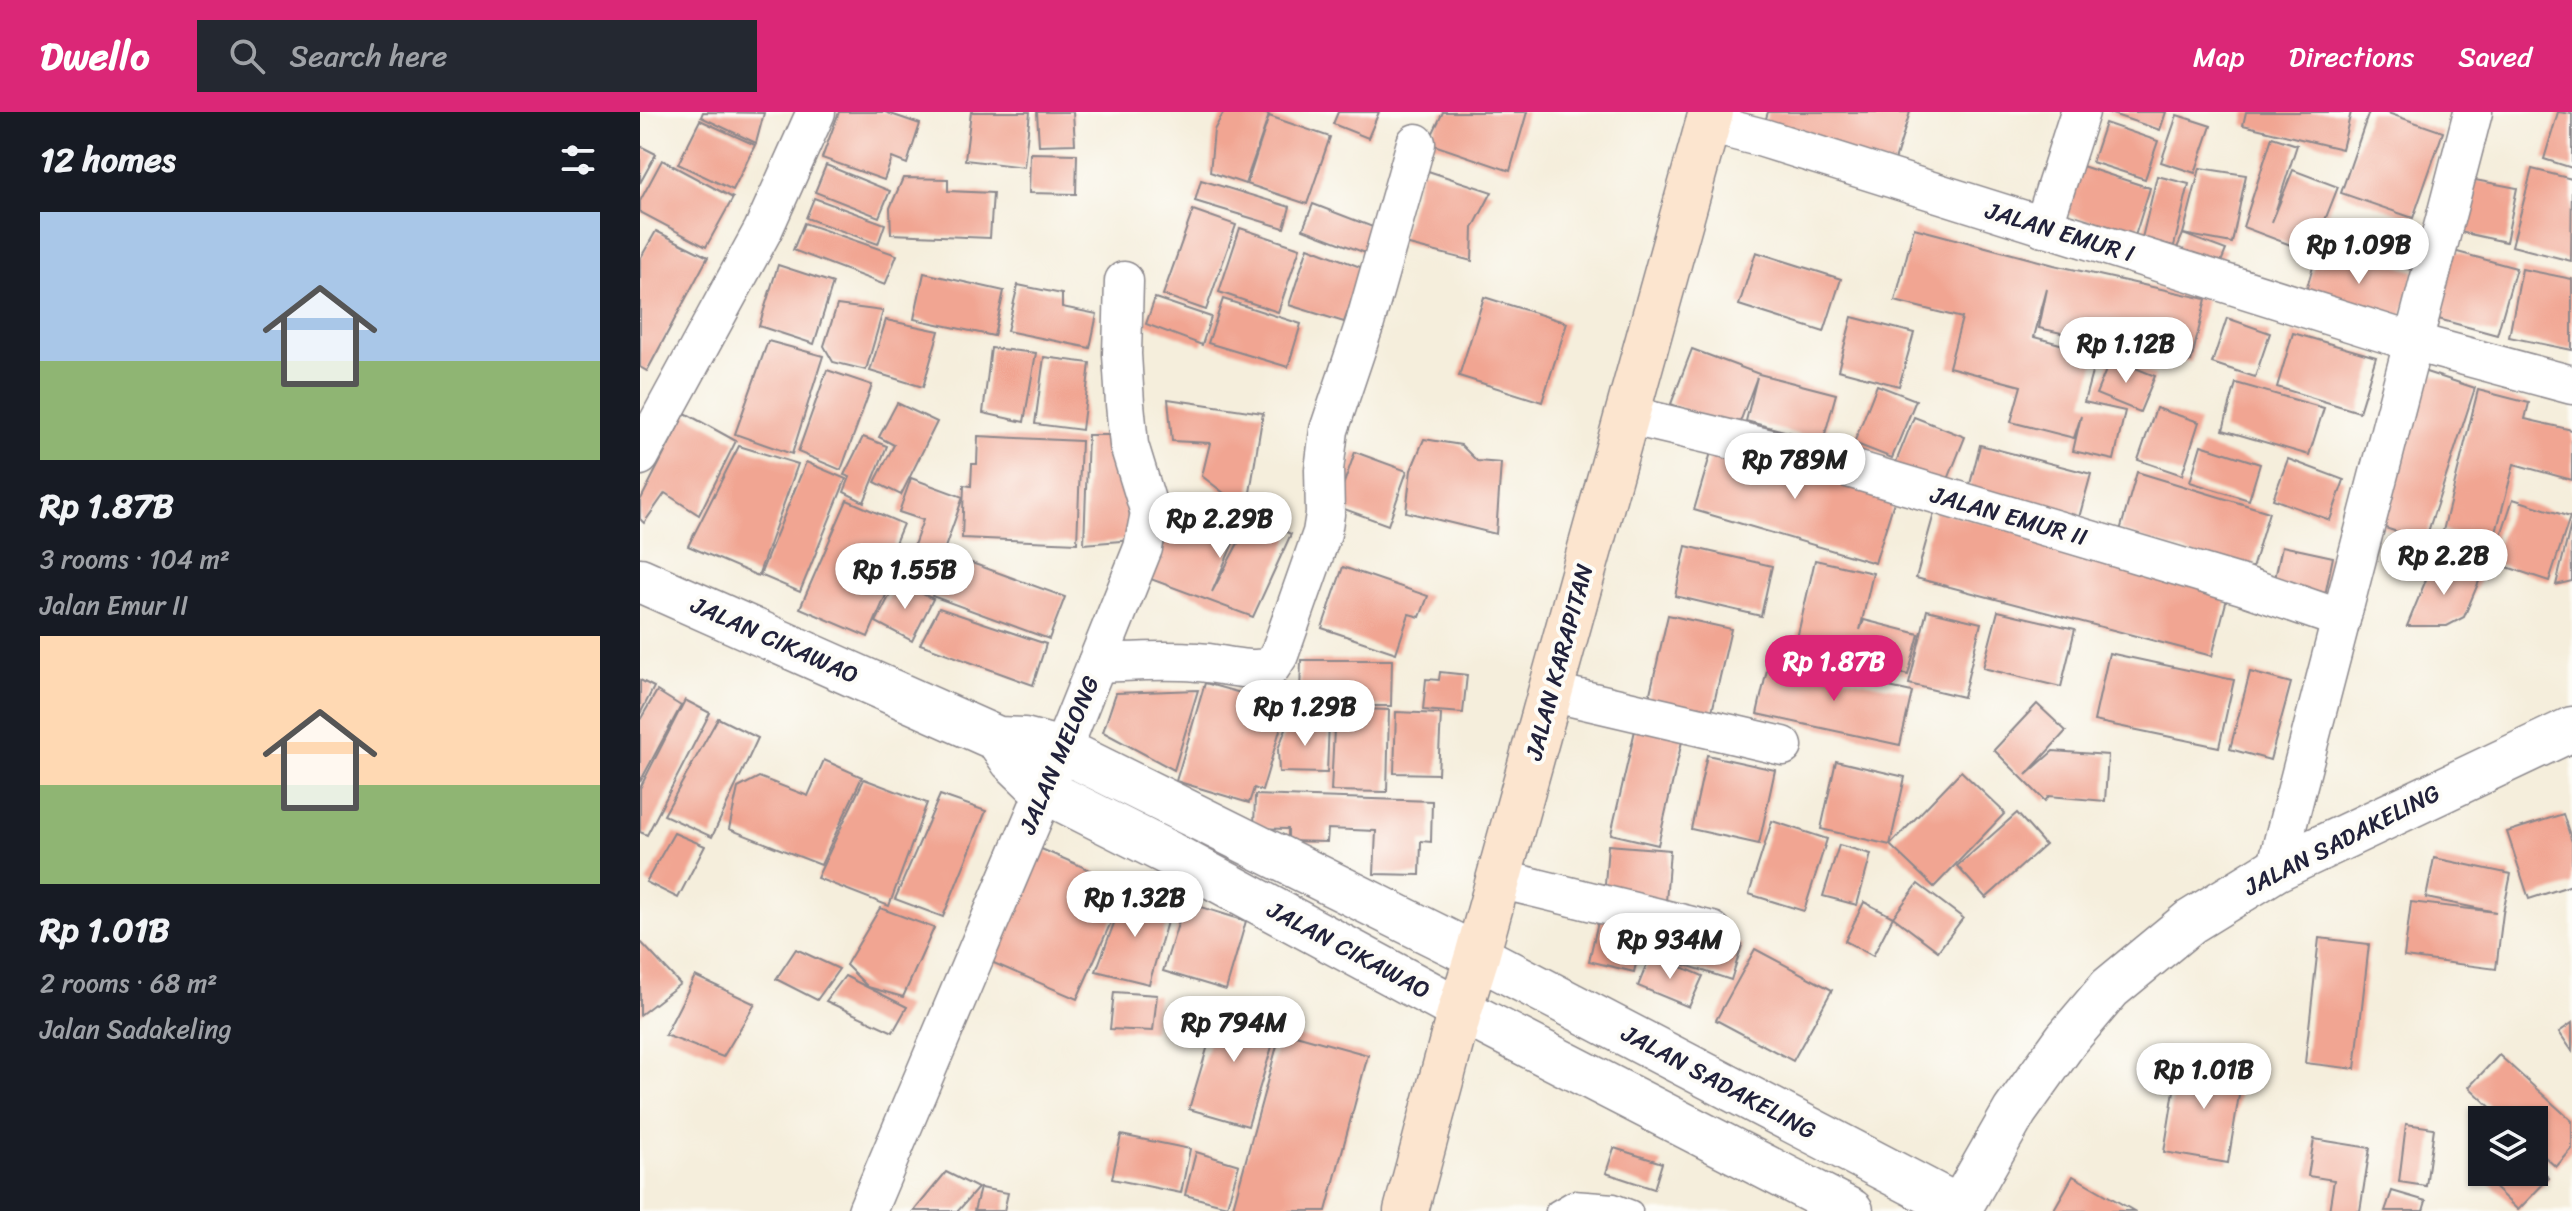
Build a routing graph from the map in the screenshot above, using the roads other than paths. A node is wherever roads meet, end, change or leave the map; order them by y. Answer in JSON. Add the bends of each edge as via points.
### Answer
{"nodes":[{"id":1,"x":816,"y":112,"type":"edge"},
{"id":2,"x":2080,"y":112,"type":"edge"},
{"id":3,"x":2473,"y":112,"type":"edge"},
{"id":4,"x":1710,"y":118,"type":"edge"},
{"id":5,"x":1416,"y":143,"type":"dead end"},
{"id":6,"x":2043,"y":227,"type":"junction"},
{"id":7,"x":1124,"y":281,"type":"dead end"},
{"id":8,"x":2413,"y":342,"type":"junction"},
{"id":9,"x":2572,"y":385,"type":"edge"},
{"id":10,"x":1627,"y":415,"type":"junction"},
{"id":11,"x":640,"y":456,"type":"edge"},
{"id":12,"x":640,"y":580,"type":"edge"},
{"id":13,"x":2341,"y":619,"type":"junction"},
{"id":14,"x":1097,"y":663,"type":"junction"},
{"id":15,"x":1550,"y":692,"type":"junction"},
{"id":16,"x":2572,"y":729,"type":"edge"},
{"id":17,"x":998,"y":739,"type":"junction"},
{"id":18,"x":1783,"y":746,"type":"dead end"},
{"id":19,"x":1062,"y":750,"type":"junction"},
{"id":20,"x":1043,"y":790,"type":"junction"},
{"id":21,"x":2276,"y":869,"type":"junction"},
{"id":22,"x":1499,"y":879,"type":"junction"},
{"id":23,"x":1712,"y":931,"type":"dead end"},
{"id":24,"x":1477,"y":956,"type":"junction"},
{"id":25,"x":1460,"y":1010,"type":"junction"},
{"id":26,"x":1959,"y":1209,"type":"edge"},
{"id":27,"x":867,"y":1211,"type":"edge"},
{"id":28,"x":1406,"y":1211,"type":"edge"},
{"id":29,"x":1556,"y":1211,"type":"edge"},
{"id":30,"x":1632,"y":1211,"type":"edge"},
{"id":31,"x":1851,"y":1211,"type":"edge"}],
"edges":[{"from":1,"to":11,"type":"street","via":[[763,230]]},
{"from":2,"to":6,"type":"street"},
{"from":3,"to":8,"type":"street"},
{"from":4,"to":6,"type":"street","name":"JALAN EMUR I"},
{"from":4,"to":10,"type":"main road","name":"JALAN KARAPITAN"},
{"from":5,"to":14,"type":"street","via":[[1329,430],[1322,533],[1279,655],[1271,667],[1256,671],[1180,660]]},
{"from":6,"to":8,"type":"street","name":"JALAN EMUR I"},
{"from":7,"to":14,"type":"street","name":"JALAN MELONG","via":[[1122,354],[1129,445],[1150,513],[1143,548]]},
{"from":8,"to":9,"type":"street","name":"JALAN EMUR I"},
{"from":8,"to":13,"type":"street"},
{"from":10,"to":13,"type":"street","name":"JALAN EMUR II","via":[[1835,464]]},
{"from":10,"to":15,"type":"main road","name":"JALAN KARAPITAN"},
{"from":12,"to":17,"type":"street","name":"JALAN CIKAWAO"},
{"from":13,"to":21,"type":"street"},
{"from":14,"to":19,"type":"street","name":"JALAN MELONG"},
{"from":15,"to":18,"type":"street"},
{"from":15,"to":22,"type":"main road","name":"JALAN KARAPITAN"},
{"from":16,"to":21,"type":"street","name":"JALAN SADAKELING"},
{"from":17,"to":19,"type":"street","name":"JALAN CIKAWAO"},
{"from":17,"to":20,"type":"street","name":"JALAN CIKAWAO"},
{"from":19,"to":20,"type":"street","name":"JALAN MELONG"},
{"from":19,"to":24,"type":"street","name":"JALAN CIKAWAO"},
{"from":20,"to":25,"type":"street","name":"JALAN CIKAWAO"},
{"from":20,"to":27,"type":"street","name":"JALAN MELONG"},
{"from":21,"to":26,"type":"street","name":"JALAN SADAKELING","via":[[2190,922],[2110,988],[2015,1111]]},
{"from":22,"to":23,"type":"street"},
{"from":22,"to":24,"type":"main road","name":"JALAN KARAPITAN"},
{"from":24,"to":25,"type":"main road","name":"JALAN KARAPITAN"},
{"from":24,"to":26,"type":"street","name":"JALAN SADAKELING"},
{"from":25,"to":28,"type":"main road","name":"JALAN KARAPITAN"},
{"from":25,"to":31,"type":"street"},
{"from":29,"to":30,"type":"lane","via":[[1573,1201]]}]}
